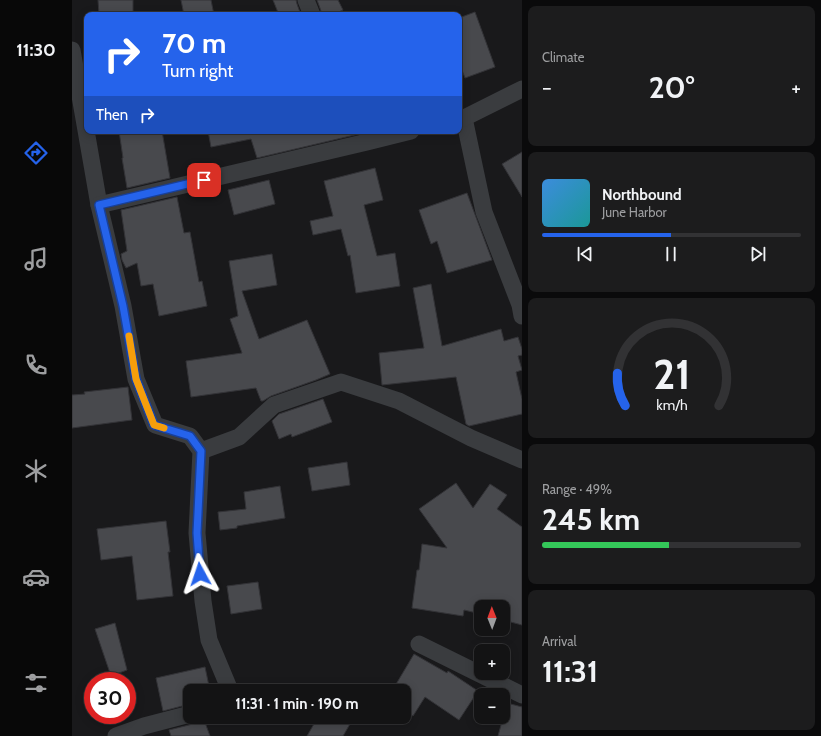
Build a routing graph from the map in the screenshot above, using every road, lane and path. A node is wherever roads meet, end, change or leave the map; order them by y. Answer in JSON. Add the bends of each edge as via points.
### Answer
{"nodes":[{"id":1,"x":306,"y":0,"type":"edge"},
{"id":2,"x":311,"y":12,"type":"edge"},
{"id":3,"x":72,"y":50,"type":"edge"},
{"id":4,"x":522,"y":89,"type":"edge"},
{"id":5,"x":462,"y":118,"type":"edge"},
{"id":6,"x":84,"y":119,"type":"edge"},
{"id":7,"x":462,"y":122,"type":"edge"},
{"id":8,"x":87,"y":134,"type":"edge"},
{"id":9,"x":388,"y":134,"type":"edge"},
{"id":10,"x":365,"y":137,"type":"edge"},
{"id":11,"x":99,"y":205,"type":"junction"},
{"id":12,"x":522,"y":316,"type":"edge"},
{"id":13,"x":201,"y":451,"type":"junction"},
{"id":14,"x":522,"y":460,"type":"edge"},
{"id":15,"x":419,"y":644,"type":"dead end"},
{"id":16,"x":227,"y":684,"type":"edge"},
{"id":17,"x":522,"y":695,"type":"edge"},
{"id":18,"x":183,"y":716,"type":"edge"},
{"id":19,"x":116,"y":736,"type":"edge"}],
"edges":[{"from":1,"to":2,"type":"street"},
{"from":3,"to":6,"type":"street"},
{"from":4,"to":5,"type":"street"},
{"from":7,"to":12,"type":"street","via":[[484,212]]},
{"from":8,"to":11,"type":"street"},
{"from":9,"to":10,"type":"street"},
{"from":10,"to":11,"type":"street"},
{"from":11,"to":13,"type":"street","via":[[123,306],[136,379],[154,425],[190,436]]},
{"from":13,"to":14,"type":"street","via":[[239,436],[274,405],[341,382],[399,401],[471,438]]},
{"from":13,"to":16,"type":"street","via":[[197,533],[202,601],[209,640]]},
{"from":15,"to":17,"type":"street"},
{"from":18,"to":19,"type":"street"}]}
